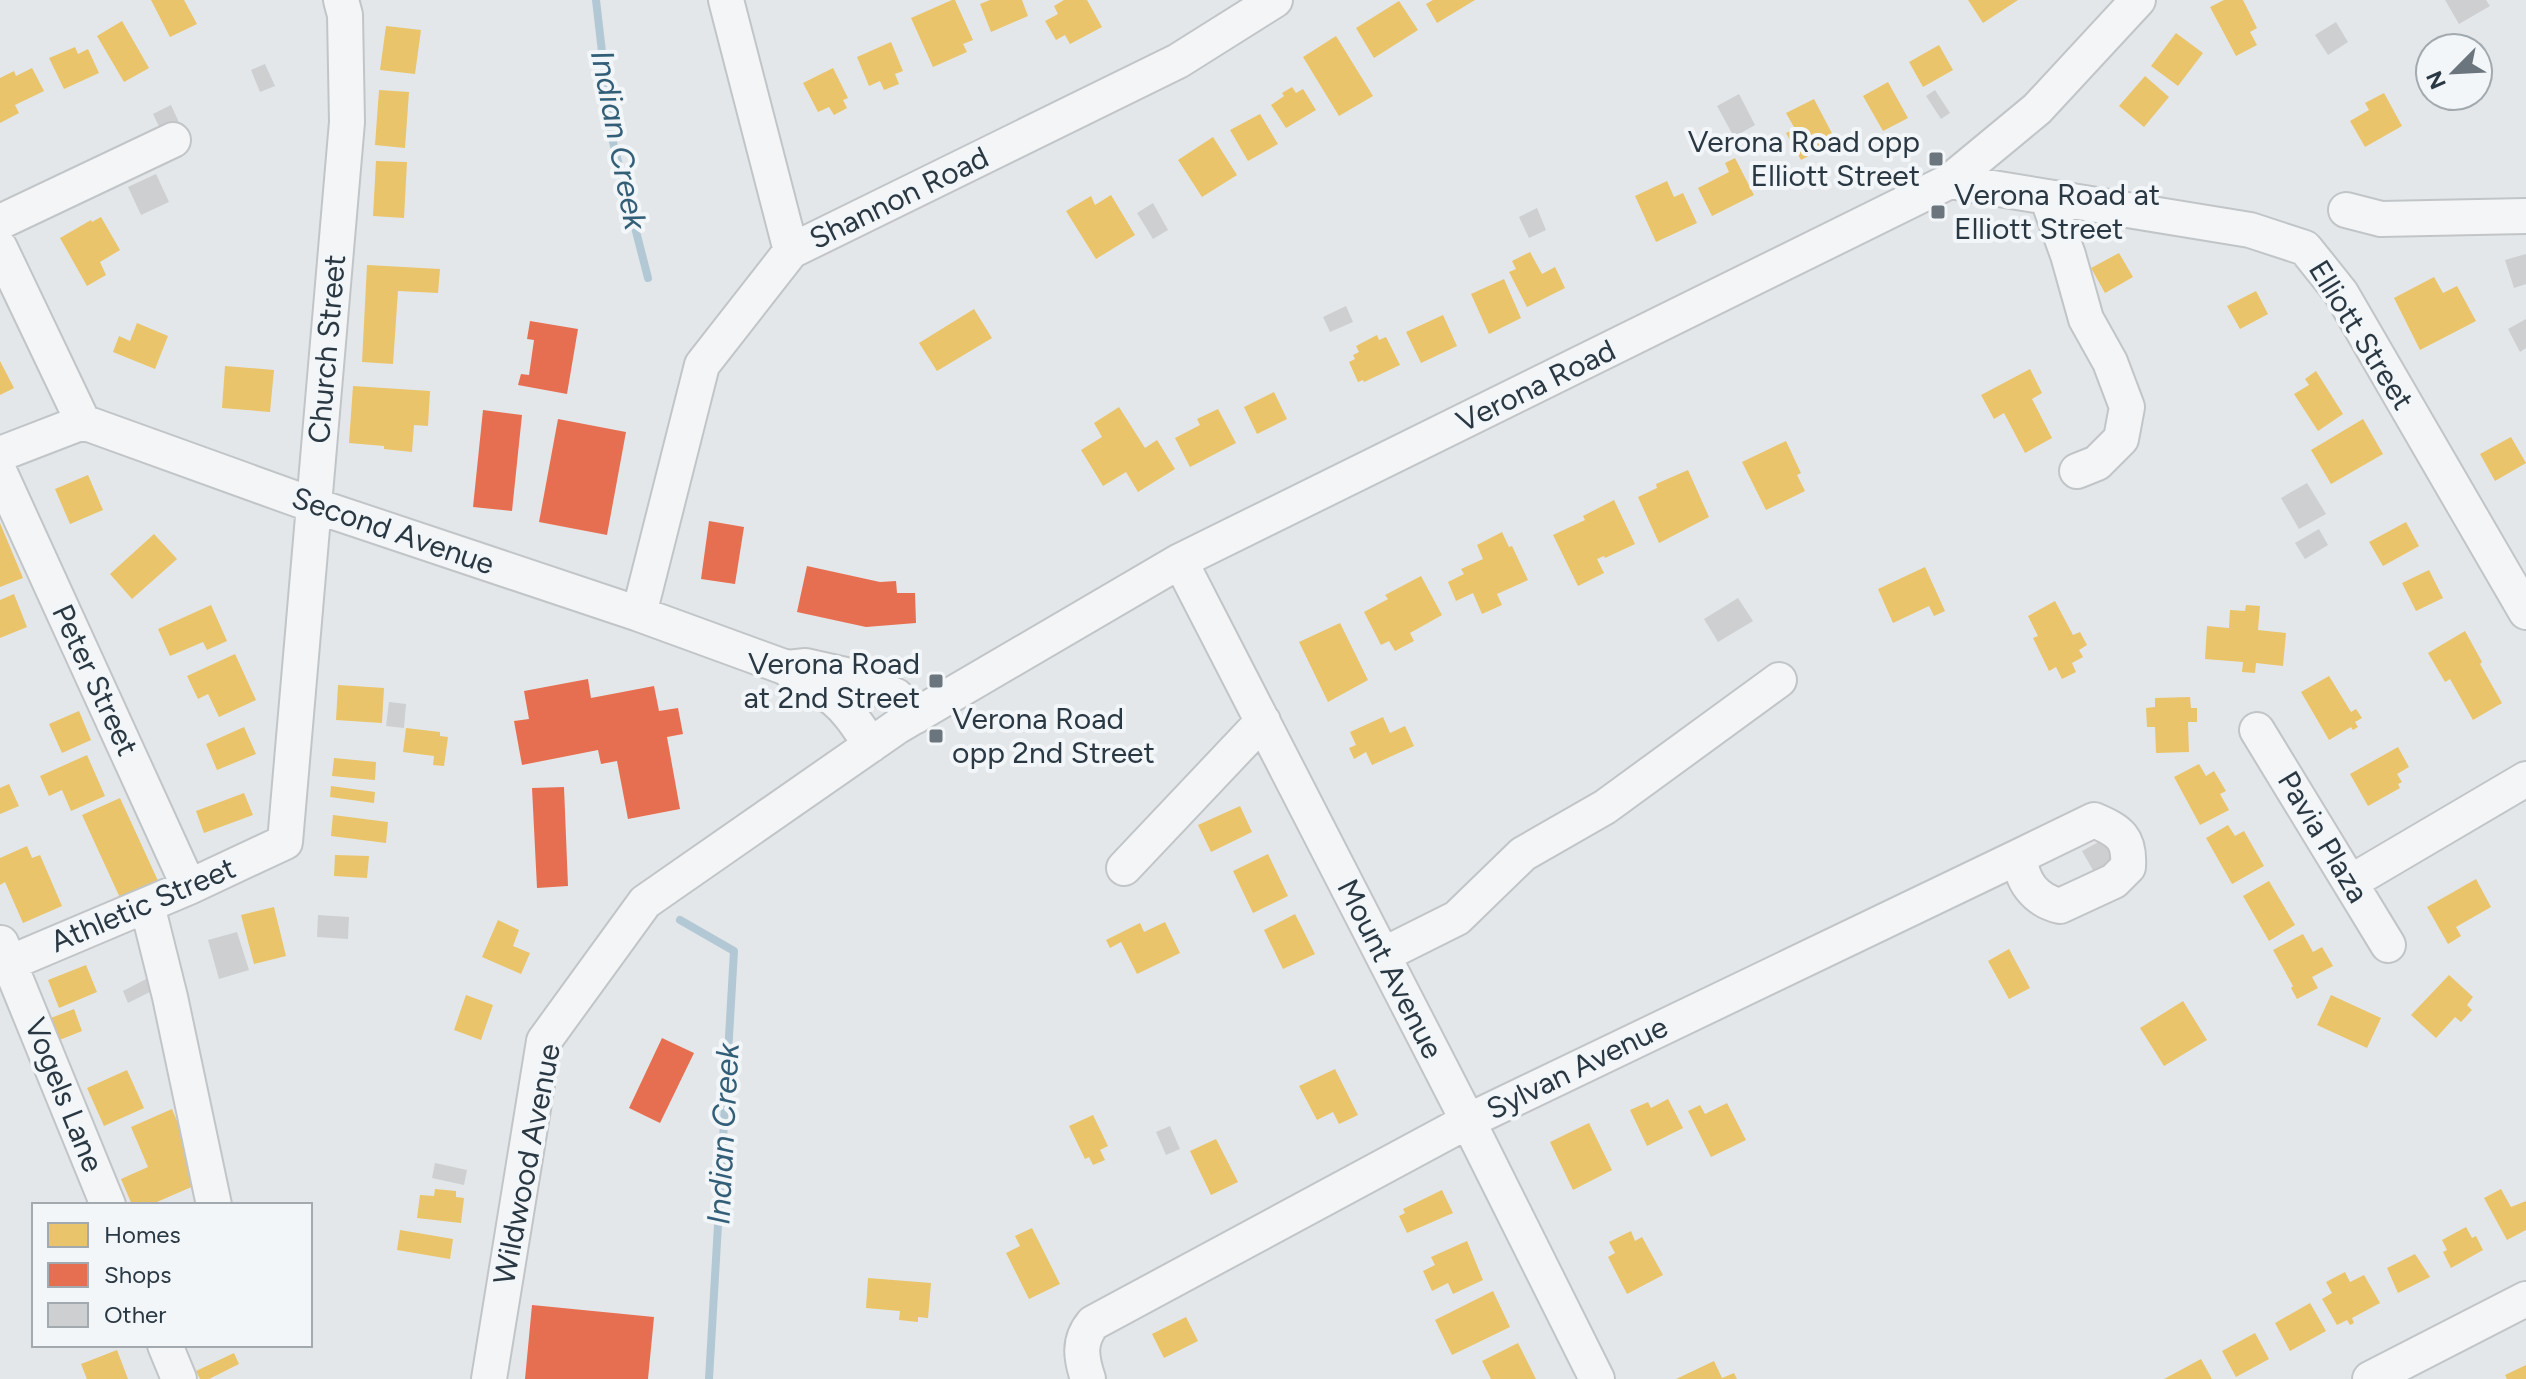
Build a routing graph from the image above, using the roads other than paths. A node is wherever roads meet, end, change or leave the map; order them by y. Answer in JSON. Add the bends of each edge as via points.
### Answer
{"nodes":[{"id":1,"x":341,"y":0,"type":"edge"},
{"id":2,"x":726,"y":0,"type":"edge"},
{"id":3,"x":1275,"y":0,"type":"edge"},
{"id":4,"x":2138,"y":0,"type":"edge"},
{"id":5,"x":173,"y":140,"type":"dead end"},
{"id":6,"x":1950,"y":181,"type":"junction"},
{"id":7,"x":2047,"y":197,"type":"junction"},
{"id":8,"x":2346,"y":210,"type":"dead end"},
{"id":9,"x":2526,"y":216,"type":"edge"},
{"id":10,"x":0,"y":222,"type":"edge"},
{"id":11,"x":0,"y":248,"type":"edge"},
{"id":12,"x":791,"y":251,"type":"junction"},
{"id":13,"x":83,"y":422,"type":"junction"},
{"id":14,"x":0,"y":454,"type":"edge"},
{"id":15,"x":2077,"y":471,"type":"dead end"},
{"id":16,"x":0,"y":473,"type":"edge"},
{"id":17,"x":313,"y":505,"type":"junction"},
{"id":18,"x":1180,"y":561,"type":"junction"},
{"id":19,"x":2526,"y":612,"type":"edge"},
{"id":20,"x":639,"y":614,"type":"junction"},
{"id":21,"x":787,"y":668,"type":"junction"},
{"id":22,"x":1779,"y":680,"type":"dead end"},
{"id":23,"x":907,"y":721,"type":"junction"},
{"id":24,"x":1263,"y":721,"type":"junction"},
{"id":25,"x":2257,"y":730,"type":"dead end"},
{"id":26,"x":871,"y":745,"type":"junction"},
{"id":27,"x":2526,"y":779,"type":"edge"},
{"id":28,"x":285,"y":842,"type":"joint"},
{"id":29,"x":2020,"y":856,"type":"junction"},
{"id":30,"x":1124,"y":868,"type":"dead end"},
{"id":31,"x":2351,"y":882,"type":"junction"},
{"id":32,"x":189,"y":887,"type":"junction"},
{"id":33,"x":147,"y":905,"type":"junction"},
{"id":34,"x":2388,"y":945,"type":"dead end"},
{"id":35,"x":1383,"y":955,"type":"junction"},
{"id":36,"x":3,"y":957,"type":"edge"},
{"id":37,"x":1468,"y":1121,"type":"junction"},
{"id":38,"x":107,"y":1203,"type":"edge"},
{"id":39,"x":214,"y":1203,"type":"edge"},
{"id":40,"x":2526,"y":1299,"type":"edge"},
{"id":41,"x":166,"y":1347,"type":"edge"},
{"id":42,"x":1085,"y":1363,"type":"edge"},
{"id":43,"x":179,"y":1379,"type":"edge"},
{"id":44,"x":489,"y":1379,"type":"edge"},
{"id":45,"x":1597,"y":1379,"type":"edge"},
{"id":46,"x":2370,"y":1379,"type":"edge"}],
"edges":[{"from":1,"to":17,"type":"street","name":"Church Street","via":[[347,122]]},
{"from":2,"to":12,"type":"street"},
{"from":3,"to":12,"type":"street","name":"Shannon Road","via":[[1178,61]]},
{"from":4,"to":6,"type":"street","name":"Verona Road","via":[[2037,109]]},
{"from":5,"to":10,"type":"street"},
{"from":6,"to":7,"type":"street","name":"Elliott Street"},
{"from":6,"to":18,"type":"street","name":"Verona Road"},
{"from":7,"to":15,"type":"street","via":[[2086,319],[2127,407],[2121,439],[2097,463]]},
{"from":7,"to":19,"type":"street","name":"Elliott Street","via":[[2250,230],[2305,248],[2341,293]]},
{"from":8,"to":9,"type":"street","via":[[2381,219]]},
{"from":11,"to":13,"type":"street"},
{"from":12,"to":20,"type":"street","name":"Shannon Road","via":[[702,365]]},
{"from":13,"to":14,"type":"street"},
{"from":13,"to":17,"type":"street","name":"Second Avenue"},
{"from":16,"to":32,"type":"street","name":"Peter Street"},
{"from":17,"to":20,"type":"street","name":"Second Avenue"},
{"from":17,"to":28,"type":"street","name":"Church Street"},
{"from":18,"to":23,"type":"street","name":"Verona Road"},
{"from":18,"to":24,"type":"street","name":"Mount Avenue"},
{"from":20,"to":21,"type":"street","name":"Second Avenue"},
{"from":21,"to":23,"type":"street","name":"Second Avenue","via":[[806,666],[846,675],[896,696]]},
{"from":21,"to":26,"type":"street","name":"Second Avenue","via":[[800,682],[832,697]]},
{"from":22,"to":35,"type":"street","via":[[1605,807],[1523,854],[1457,918]]},
{"from":23,"to":26,"type":"street","name":"Wildwood Avenue"},
{"from":24,"to":30,"type":"street"},
{"from":24,"to":35,"type":"street","name":"Mount Avenue"},
{"from":25,"to":31,"type":"street","name":"Pavia Plaza"},
{"from":26,"to":44,"type":"street","name":"Wildwood Avenue","via":[[645,902],[544,1041]]},
{"from":27,"to":31,"type":"street"},
{"from":28,"to":32,"type":"street","name":"Athletic Street"},
{"from":29,"to":29,"type":"street","name":"Sylvan Avenue","via":[[2094,820],[2123,837],[2129,851],[2128,867],[2114,881],[2060,906],[2047,903],[2023,879]]},
{"from":29,"to":37,"type":"street","name":"Sylvan Avenue"},
{"from":31,"to":34,"type":"street","name":"Pavia Plaza"},
{"from":32,"to":33,"type":"street","name":"Athletic Street"},
{"from":33,"to":36,"type":"street","name":"Athletic Street"},
{"from":33,"to":39,"type":"street"},
{"from":35,"to":37,"type":"street","name":"Mount Avenue"},
{"from":36,"to":38,"type":"street","name":"Vogels Lane"},
{"from":37,"to":42,"type":"street","name":"Sylvan Avenue","via":[[1093,1323],[1086,1331]]},
{"from":37,"to":45,"type":"street","name":"Mount Avenue"},
{"from":40,"to":46,"type":"street"},
{"from":41,"to":43,"type":"street"}]}
